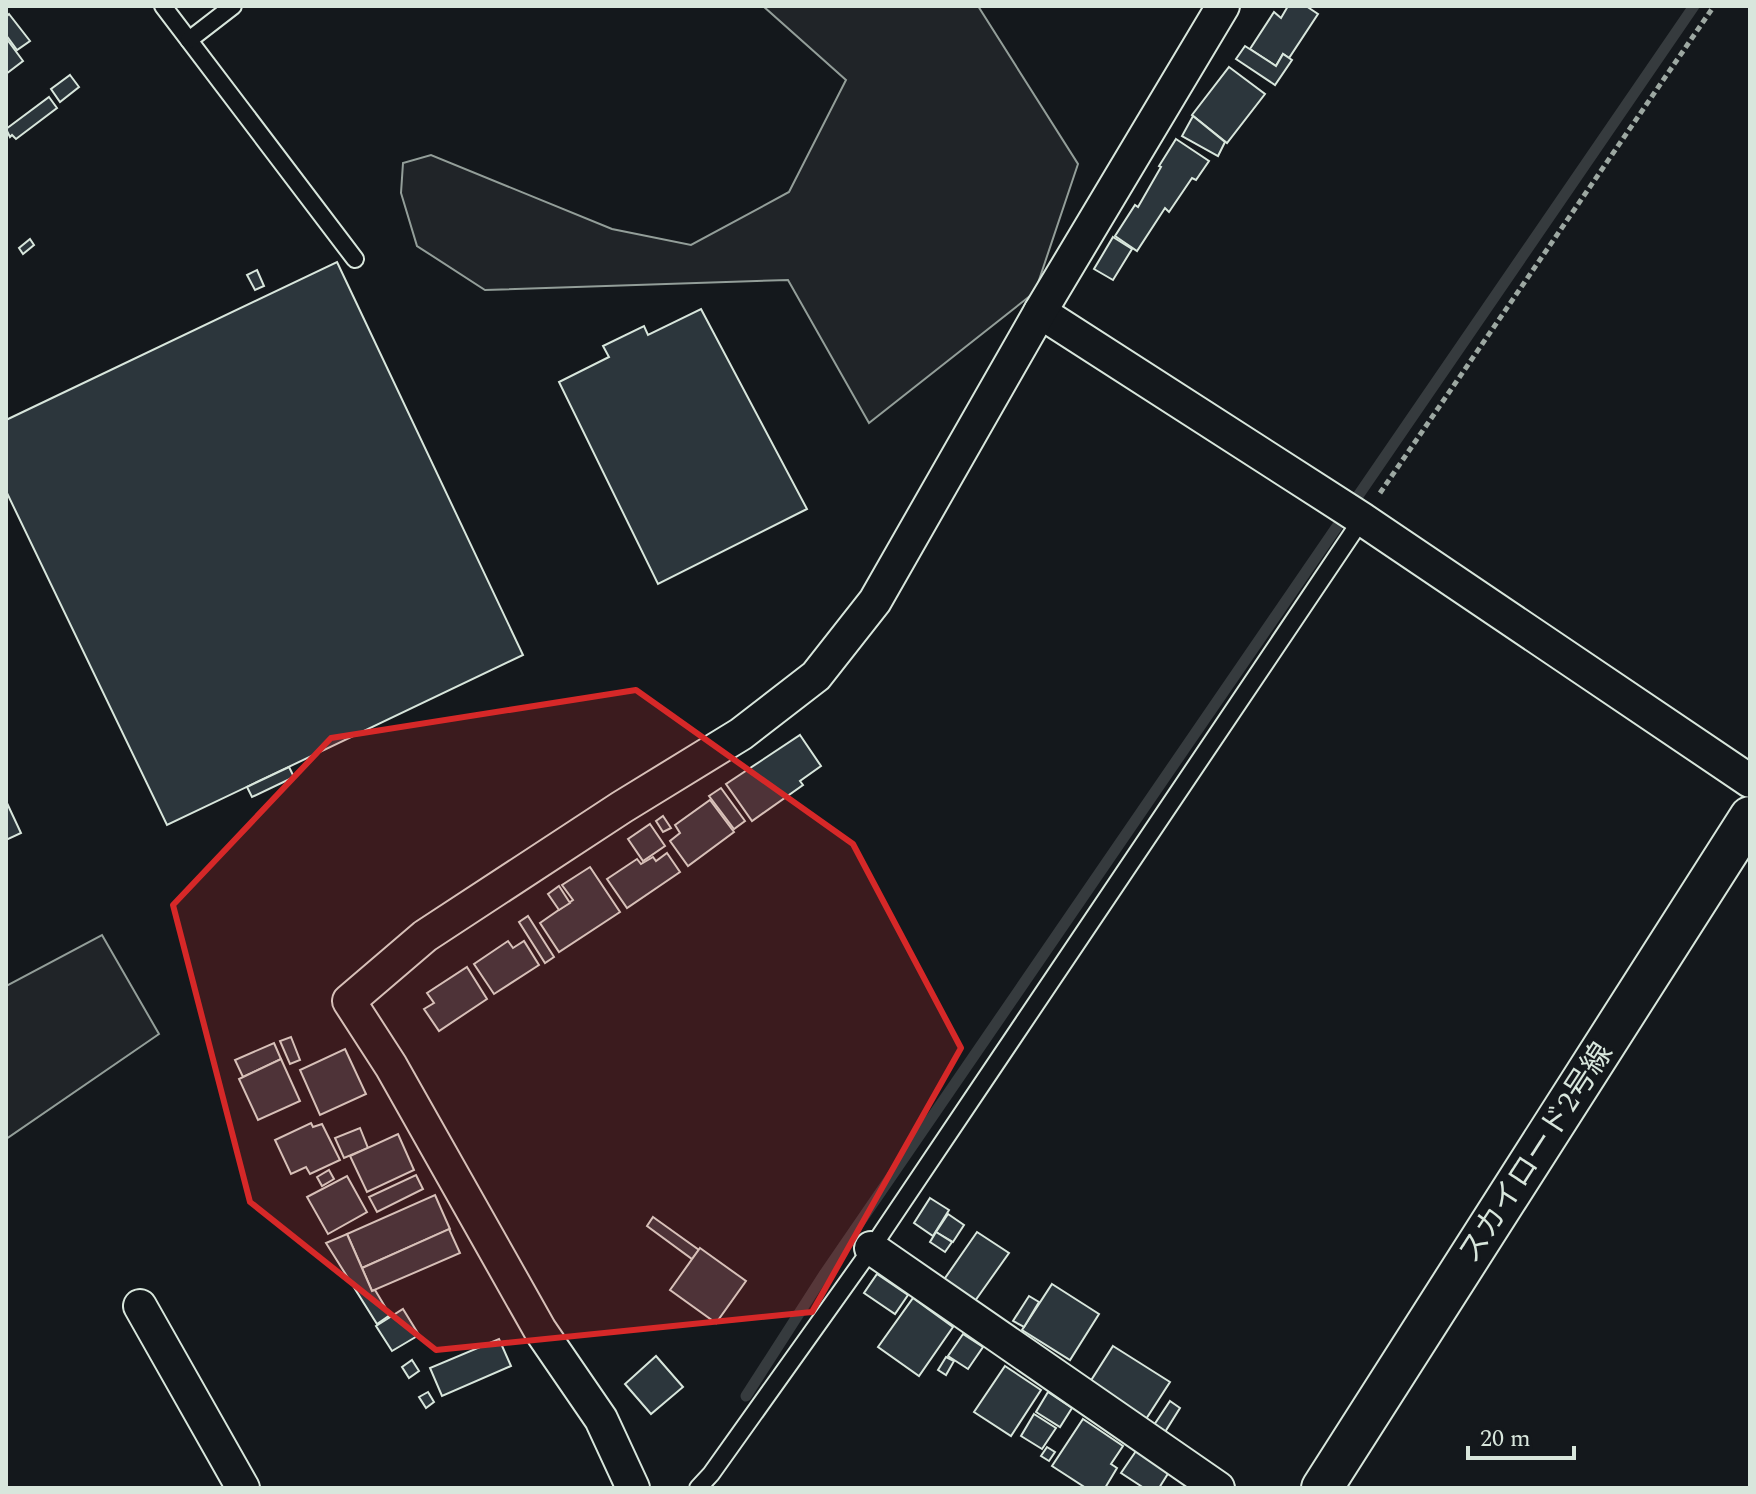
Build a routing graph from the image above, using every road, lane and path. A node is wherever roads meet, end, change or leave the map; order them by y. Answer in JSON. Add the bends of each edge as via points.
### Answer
{"nodes":[{"id":1,"x":163,"y":6,"type":"edge"},
{"id":2,"x":233,"y":6,"type":"edge"},
{"id":3,"x":1223,"y":6,"type":"edge"},
{"id":4,"x":1714,"y":6,"type":"edge"},
{"id":5,"x":189,"y":40,"type":"junction"},
{"id":6,"x":355,"y":259,"type":"dead end"},
{"id":7,"x":1040,"y":312,"type":"junction"},
{"id":8,"x":1352,"y":512,"type":"junction"},
{"id":9,"x":1750,"y":781,"type":"edge"},
{"id":10,"x":1750,"y":817,"type":"edge"},
{"id":11,"x":871,"y":1248,"type":"junction"},
{"id":12,"x":140,"y":1306,"type":"dead end"},
{"id":13,"x":243,"y":1488,"type":"edge"},
{"id":14,"x":633,"y":1488,"type":"edge"},
{"id":15,"x":698,"y":1488,"type":"edge"},
{"id":16,"x":1218,"y":1488,"type":"edge"},
{"id":17,"x":1322,"y":1488,"type":"edge"}],
"edges":[{"from":1,"to":5,"type":"lane"},
{"from":2,"to":5,"type":"lane"},
{"from":3,"to":7,"type":"street"},
{"from":4,"to":8,"type":"path"},
{"from":5,"to":6,"type":"lane"},
{"from":7,"to":8,"type":"street"},
{"from":7,"to":14,"type":"street","via":[[875,601],[816,676],[741,734],[425,936],[349,1001],[540,1330],[601,1419]]},
{"from":8,"to":9,"type":"street"},
{"from":8,"to":11,"type":"lane"},
{"from":10,"to":17,"type":"street","name":"スカイロード2号線"},
{"from":11,"to":15,"type":"lane"},
{"from":11,"to":16,"type":"street"},
{"from":12,"to":13,"type":"street"}]}
